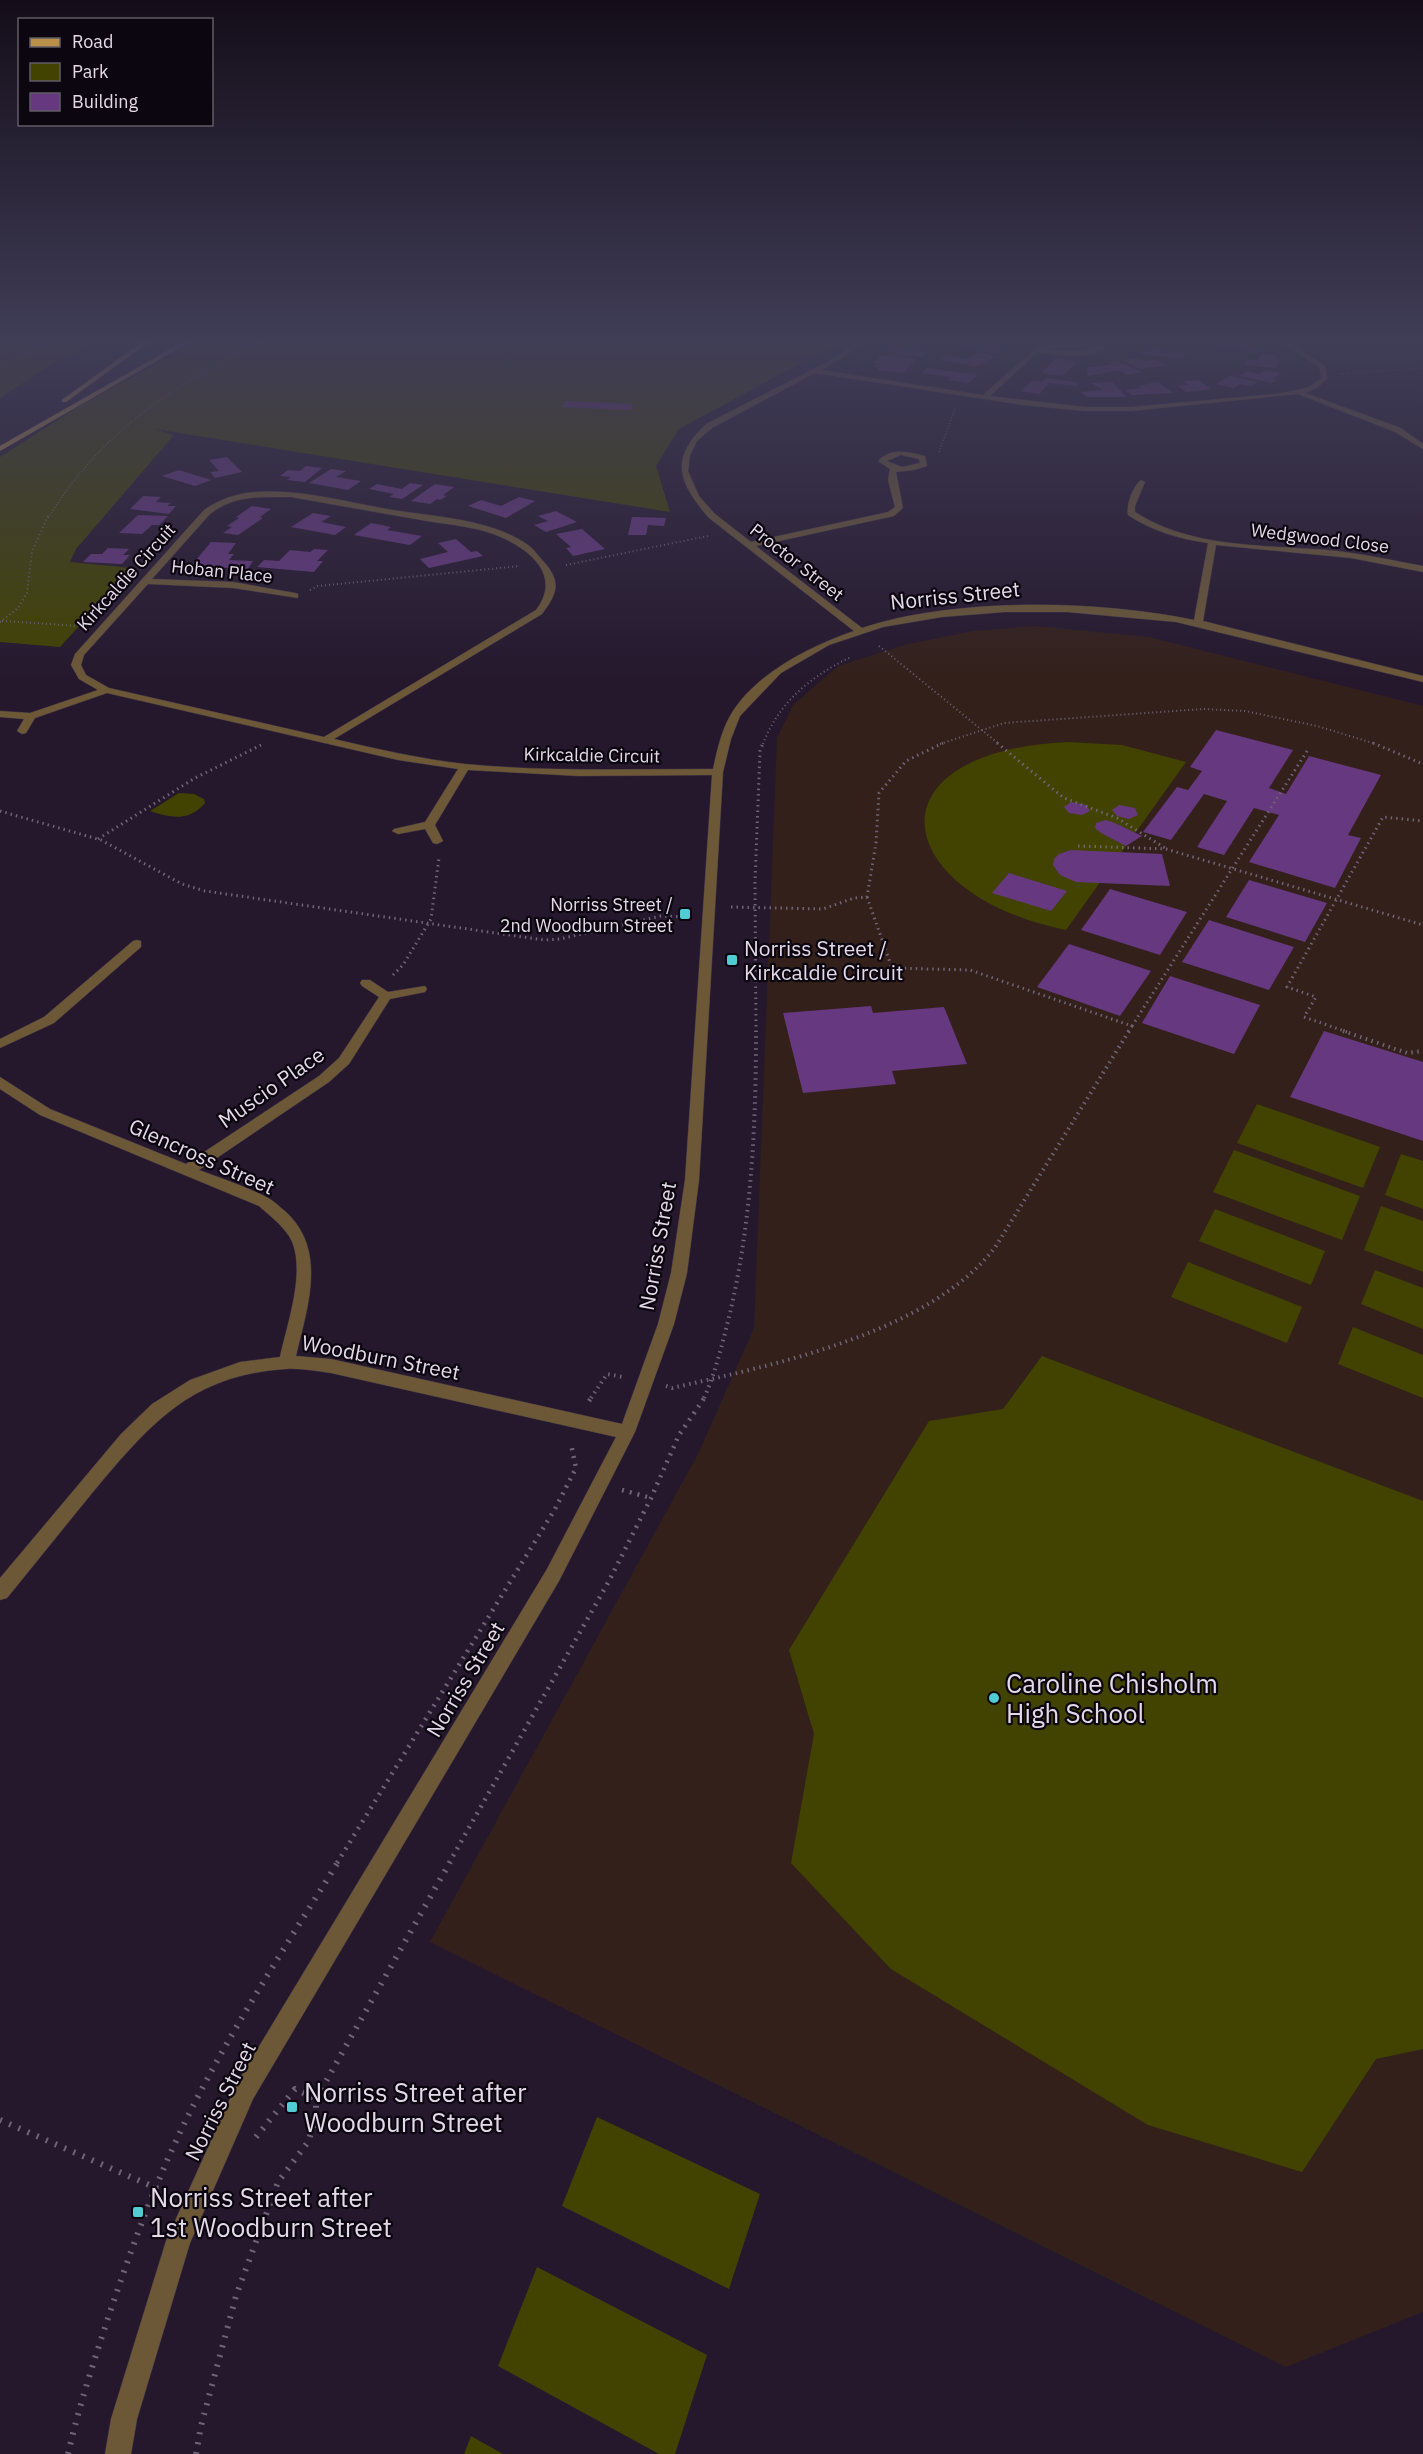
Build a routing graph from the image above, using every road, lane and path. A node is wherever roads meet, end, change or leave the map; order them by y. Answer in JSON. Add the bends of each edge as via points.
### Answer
{"nodes":[{"id":1,"x":95,"y":454,"type":"edge"},
{"id":2,"x":687,"y":454,"type":"edge"},
{"id":3,"x":899,"y":454,"type":"edge"},
{"id":4,"x":903,"y":454,"type":"edge"},
{"id":5,"x":937,"y":454,"type":"edge"},
{"id":6,"x":922,"y":458,"type":"junction"},
{"id":7,"x":897,"y":468,"type":"junction"},
{"id":8,"x":1141,"y":482,"type":"dead end"},
{"id":9,"x":733,"y":531,"type":"junction"},
{"id":10,"x":1212,"y":543,"type":"junction"},
{"id":11,"x":750,"y":545,"type":"junction"},
{"id":12,"x":529,"y":565,"type":"dead end"},
{"id":13,"x":566,"y":565,"type":"dead end"},
{"id":14,"x":1423,"y":569,"type":"edge"},
{"id":15,"x":145,"y":581,"type":"junction"},
{"id":16,"x":295,"y":596,"type":"joint"},
{"id":17,"x":1,"y":621,"type":"edge"},
{"id":18,"x":1198,"y":623,"type":"junction"},
{"id":19,"x":103,"y":628,"type":"junction"},
{"id":20,"x":860,"y":631,"type":"junction"},
{"id":21,"x":868,"y":650,"type":"dead end"},
{"id":22,"x":859,"y":653,"type":"dead end"},
{"id":23,"x":1423,"y":679,"type":"edge"},
{"id":24,"x":106,"y":690,"type":"junction"},
{"id":25,"x":0,"y":714,"type":"edge"},
{"id":26,"x":31,"y":716,"type":"junction"},
{"id":27,"x":22,"y":731,"type":"dead end"},
{"id":28,"x":287,"y":732,"type":"junction"},
{"id":29,"x":324,"y":741,"type":"junction"},
{"id":30,"x":1309,"y":748,"type":"dead end"},
{"id":31,"x":465,"y":767,"type":"junction"},
{"id":32,"x":718,"y":772,"type":"junction"},
{"id":33,"x":1423,"y":821,"type":"edge"},
{"id":34,"x":429,"y":825,"type":"junction"},
{"id":35,"x":398,"y":831,"type":"dead end"},
{"id":36,"x":98,"y":839,"type":"dead end"},
{"id":37,"x":437,"y":841,"type":"joint"},
{"id":38,"x":1078,"y":846,"type":"dead end"},
{"id":39,"x":1166,"y":849,"type":"junction"},
{"id":40,"x":1232,"y":868,"type":"junction"},
{"id":41,"x":867,"y":897,"type":"dead end"},
{"id":42,"x":1336,"y":900,"type":"junction"},
{"id":43,"x":1423,"y":925,"type":"edge"},
{"id":44,"x":137,"y":944,"type":"dead end"},
{"id":45,"x":376,"y":989,"type":"junction"},
{"id":46,"x":421,"y":989,"type":"dead end"},
{"id":47,"x":1132,"y":1026,"type":"junction"},
{"id":48,"x":0,"y":1044,"type":"edge"},
{"id":49,"x":1423,"y":1051,"type":"edge"},
{"id":50,"x":0,"y":1081,"type":"edge"},
{"id":51,"x":188,"y":1170,"type":"junction"},
{"id":52,"x":287,"y":1362,"type":"junction"},
{"id":53,"x":713,"y":1378,"type":"junction"},
{"id":54,"x":672,"y":1388,"type":"dead end"},
{"id":55,"x":627,"y":1432,"type":"junction"},
{"id":56,"x":567,"y":1437,"type":"dead end"},
{"id":57,"x":0,"y":1592,"type":"edge"},
{"id":58,"x":316,"y":2099,"type":"junction"},
{"id":59,"x":0,"y":2120,"type":"edge"},
{"id":60,"x":251,"y":2142,"type":"dead end"},
{"id":61,"x":154,"y":2188,"type":"junction"},
{"id":62,"x":68,"y":2454,"type":"edge"},
{"id":63,"x":118,"y":2454,"type":"edge"},
{"id":64,"x":196,"y":2454,"type":"edge"}],
"edges":[{"from":1,"to":17,"type":"path","via":[[60,499],[32,551],[26,596]]},
{"from":2,"to":9,"type":"street","name":"Proctor Street","via":[[684,471],[689,489],[712,516]]},
{"from":3,"to":7,"type":"street","via":[[883,458],[885,464]]},
{"from":4,"to":6,"type":"street"},
{"from":5,"to":6,"type":"path"},
{"from":6,"to":7,"type":"street","via":[[920,466]]},
{"from":7,"to":11,"type":"street","via":[[891,476],[899,508],[891,514]]},
{"from":8,"to":10,"type":"street","name":"Wedgwood Close","via":[[1131,513],[1160,529]]},
{"from":9,"to":11,"type":"street","name":"Proctor Street"},
{"from":9,"to":13,"type":"path"},
{"from":10,"to":14,"type":"street","name":"Wedgwood Close","via":[[1352,555]]},
{"from":10,"to":18,"type":"street"},
{"from":11,"to":20,"type":"street","name":"Proctor Street"},
{"from":12,"to":16,"type":"path","via":[[318,586]]},
{"from":15,"to":16,"type":"street","name":"Hoban Place","via":[[233,585]]},
{"from":15,"to":19,"type":"street","name":"Kirkcaldie Circuit"},
{"from":15,"to":29,"type":"street","name":"Kirkcaldie Circuit","via":[[214,506],[262,494],[291,495],[494,532],[521,543],[544,566],[552,585],[539,612]]},
{"from":17,"to":19,"type":"path"},
{"from":18,"to":20,"type":"street","name":"Norriss Street","via":[[1104,611],[1014,609],[931,615]]},
{"from":18,"to":23,"type":"street","name":"Norriss Street"},
{"from":19,"to":24,"type":"street","name":"Kirkcaldie Circuit","via":[[80,654],[76,665],[82,677]]},
{"from":20,"to":32,"type":"street","name":"Norriss Street","via":[[804,655],[760,685],[739,709],[725,735]]},
{"from":21,"to":39,"type":"path","via":[[881,645],[1064,798],[1117,818]]},
{"from":22,"to":53,"type":"path","via":[[826,670],[792,695],[775,716],[760,751],[755,882],[756,1054],[749,1199],[736,1291]]},
{"from":24,"to":26,"type":"street"},
{"from":24,"to":28,"type":"street","name":"Kirkcaldie Circuit"},
{"from":25,"to":26,"type":"street"},
{"from":26,"to":27,"type":"street"},
{"from":28,"to":29,"type":"street","name":"Kirkcaldie Circuit"},
{"from":28,"to":36,"type":"path","via":[[195,778]]},
{"from":29,"to":31,"type":"street","name":"Kirkcaldie Circuit","via":[[398,758]]},
{"from":30,"to":40,"type":"path"},
{"from":31,"to":32,"type":"street","name":"Kirkcaldie Circuit","via":[[579,773]]},
{"from":31,"to":34,"type":"street"},
{"from":32,"to":55,"type":"street","name":"Norriss Street","via":[[692,1180],[679,1273],[666,1324]]},
{"from":33,"to":42,"type":"path","via":[[1383,817]]},
{"from":34,"to":35,"type":"street"},
{"from":34,"to":37,"type":"street"},
{"from":37,"to":45,"type":"path","via":[[430,924],[403,965]]},
{"from":38,"to":39,"type":"path"},
{"from":39,"to":40,"type":"path"},
{"from":40,"to":42,"type":"path"},
{"from":40,"to":47,"type":"path"},
{"from":41,"to":47,"type":"path","via":[[892,968],[970,970]]},
{"from":42,"to":43,"type":"path"},
{"from":42,"to":49,"type":"path","via":[[1287,987],[1316,997],[1304,1017],[1407,1053]]},
{"from":44,"to":48,"type":"street","via":[[50,1020]]},
{"from":45,"to":46,"type":"street"},
{"from":45,"to":51,"type":"street","name":"Muscio Place","via":[[344,1061],[324,1079]]},
{"from":47,"to":53,"type":"path","via":[[978,1269],[942,1295],[895,1320],[798,1356]]},
{"from":50,"to":51,"type":"street","name":"Glencross Street","via":[[45,1112]]},
{"from":51,"to":52,"type":"street","name":"Glencross Street","via":[[264,1202],[287,1220],[301,1244],[305,1269]]},
{"from":52,"to":55,"type":"street","name":"Woodburn Street","via":[[331,1366]]},
{"from":52,"to":57,"type":"street","name":"Woodburn Street","via":[[240,1369],[196,1386],[158,1409],[127,1439]]},
{"from":53,"to":54,"type":"path"},
{"from":53,"to":58,"type":"path","via":[[679,1435],[609,1581]]},
{"from":55,"to":63,"type":"street","name":"Norriss Street","via":[[554,1575],[245,2091],[178,2241],[124,2419]]},
{"from":56,"to":61,"type":"path","via":[[576,1468],[555,1509],[242,2017]]},
{"from":58,"to":60,"type":"path","via":[[295,2089]]},
{"from":58,"to":64,"type":"path","via":[[316,2118],[308,2142],[278,2181],[236,2296]]},
{"from":59,"to":61,"type":"path"},
{"from":61,"to":62,"type":"path","via":[[78,2409]]}]}
